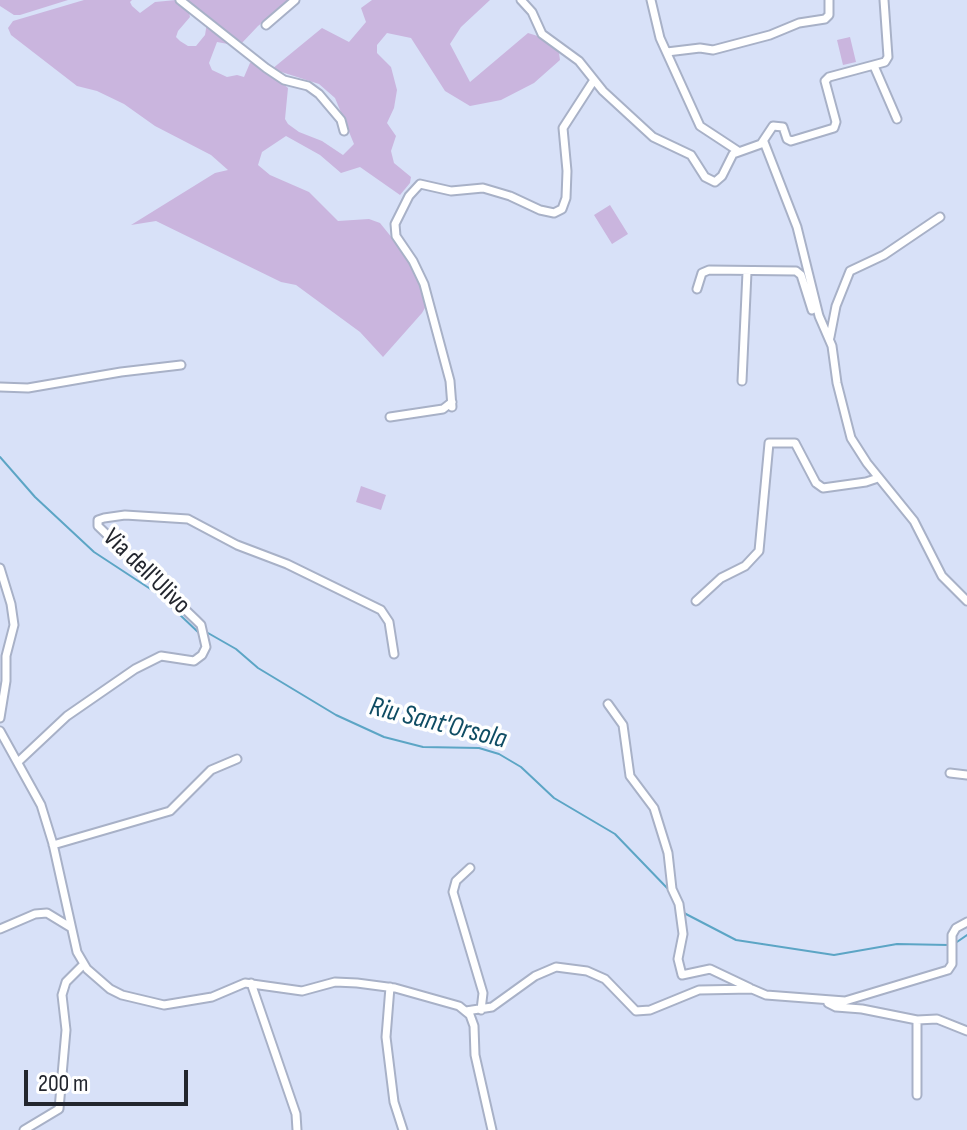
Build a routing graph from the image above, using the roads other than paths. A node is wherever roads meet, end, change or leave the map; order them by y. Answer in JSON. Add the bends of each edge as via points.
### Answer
{"nodes":[{"id":1,"x":180,"y":0,"type":"edge"},
{"id":2,"x":295,"y":0,"type":"edge"},
{"id":3,"x":521,"y":0,"type":"edge"},
{"id":4,"x":651,"y":0,"type":"edge"},
{"id":5,"x":829,"y":0,"type":"edge"},
{"id":6,"x":884,"y":0,"type":"edge"},
{"id":7,"x":266,"y":25,"type":"dead end"},
{"id":8,"x":667,"y":52,"type":"junction"},
{"id":9,"x":874,"y":66,"type":"junction"},
{"id":10,"x":594,"y":80,"type":"junction"},
{"id":11,"x":897,"y":119,"type":"dead end"},
{"id":12,"x":344,"y":131,"type":"dead end"},
{"id":13,"x":764,"y":142,"type":"junction"},
{"id":14,"x":738,"y":151,"type":"junction"},
{"id":15,"x":940,"y":217,"type":"dead end"},
{"id":16,"x":747,"y":272,"type":"junction"},
{"id":17,"x":697,"y":289,"type":"dead end"},
{"id":18,"x":831,"y":343,"type":"junction"},
{"id":19,"x":181,"y":365,"type":"dead end"},
{"id":20,"x":742,"y":381,"type":"dead end"},
{"id":21,"x":0,"y":387,"type":"edge"},
{"id":22,"x":390,"y":417,"type":"dead end"},
{"id":23,"x":878,"y":478,"type":"junction"},
{"id":24,"x":0,"y":568,"type":"edge"},
{"id":25,"x":967,"y":586,"type":"edge"},
{"id":26,"x":958,"y":593,"type":"junction"},
{"id":27,"x":696,"y":601,"type":"dead end"},
{"id":28,"x":967,"y":601,"type":"edge"},
{"id":29,"x":394,"y":654,"type":"dead end"},
{"id":30,"x":608,"y":704,"type":"dead end"},
{"id":31,"x":0,"y":718,"type":"edge"},
{"id":32,"x":0,"y":731,"type":"edge"},
{"id":33,"x":237,"y":759,"type":"dead end"},
{"id":34,"x":18,"y":762,"type":"junction"},
{"id":35,"x":950,"y":773,"type":"dead end"},
{"id":36,"x":967,"y":775,"type":"edge"},
{"id":37,"x":53,"y":845,"type":"junction"},
{"id":38,"x":470,"y":868,"type":"dead end"},
{"id":39,"x":967,"y":922,"type":"edge"},
{"id":40,"x":70,"y":927,"type":"junction"},
{"id":41,"x":0,"y":929,"type":"edge"},
{"id":42,"x":84,"y":964,"type":"junction"},
{"id":43,"x":251,"y":983,"type":"junction"},
{"id":44,"x":390,"y":987,"type":"junction"},
{"id":45,"x":752,"y":989,"type":"junction"},
{"id":46,"x":822,"y":1000,"type":"junction"},
{"id":47,"x":481,"y":1010,"type":"junction"},
{"id":48,"x":466,"y":1011,"type":"junction"},
{"id":49,"x":917,"y":1020,"type":"junction"},
{"id":50,"x":967,"y":1031,"type":"edge"},
{"id":51,"x":917,"y":1095,"type":"dead end"},
{"id":52,"x":24,"y":1130,"type":"edge"},
{"id":53,"x":297,"y":1130,"type":"edge"},
{"id":54,"x":403,"y":1130,"type":"edge"},
{"id":55,"x":492,"y":1130,"type":"edge"}],
"edges":[{"from":1,"to":12,"type":"street","via":[[284,80],[319,94]]},
{"from":2,"to":7,"type":"street"},
{"from":3,"to":10,"type":"street","via":[[542,34],[579,61]]},
{"from":4,"to":8,"type":"street"},
{"from":5,"to":8,"type":"street","via":[[825,19],[713,50]]},
{"from":6,"to":9,"type":"street","via":[[888,57]]},
{"from":8,"to":14,"type":"street","via":[[700,126]]},
{"from":9,"to":11,"type":"street"},
{"from":9,"to":13,"type":"street","via":[[826,79],[836,122],[832,130],[791,141],[783,127],[775,125]]},
{"from":10,"to":14,"type":"street","via":[[653,137],[691,155],[711,181],[719,180]]},
{"from":10,"to":22,"type":"street","via":[[563,128],[567,171],[562,209],[540,210],[483,188],[451,191],[420,184],[409,196],[395,224],[396,236],[424,284],[452,405]]},
{"from":13,"to":14,"type":"street"},
{"from":13,"to":18,"type":"street"},
{"from":15,"to":18,"type":"street","via":[[850,271],[836,306]]},
{"from":16,"to":17,"type":"street","via":[[704,271]]},
{"from":16,"to":18,"type":"street","via":[[801,275]]},
{"from":16,"to":20,"type":"street"},
{"from":18,"to":23,"type":"street","via":[[851,438]]},
{"from":19,"to":21,"type":"street","via":[[28,388]]},
{"from":23,"to":26,"type":"street","via":[[914,521],[942,576]]},
{"from":23,"to":27,"type":"street","via":[[823,488],[795,443],[769,443],[759,551]]},
{"from":24,"to":31,"type":"street","via":[[14,625]]},
{"from":25,"to":26,"type":"street"},
{"from":26,"to":28,"type":"street"},
{"from":29,"to":34,"type":"street","name":"Via dell'Ulivo","via":[[389,622],[381,610],[287,564],[188,519],[104,518],[98,526],[201,625],[206,647],[194,661],[161,656],[148,661],[67,716]]},
{"from":30,"to":45,"type":"street","via":[[623,725],[630,776],[654,808],[668,853],[683,934],[678,959],[682,975],[710,969]]},
{"from":32,"to":34,"type":"street"},
{"from":33,"to":37,"type":"street","via":[[211,770],[170,811]]},
{"from":34,"to":37,"type":"street","via":[[41,805]]},
{"from":35,"to":36,"type":"street"},
{"from":37,"to":40,"type":"street"},
{"from":38,"to":47,"type":"street","via":[[453,892],[483,993]]},
{"from":39,"to":46,"type":"street","via":[[950,940],[952,960],[943,972],[845,1001]]},
{"from":40,"to":41,"type":"street","via":[[47,913]]},
{"from":40,"to":42,"type":"street"},
{"from":42,"to":43,"type":"street","via":[[116,993],[164,1005],[212,997]]},
{"from":42,"to":52,"type":"street","via":[[72,973],[62,995],[66,1030],[59,1109]]},
{"from":43,"to":44,"type":"street","via":[[302,991],[335,982]]},
{"from":43,"to":53,"type":"street"},
{"from":44,"to":48,"type":"street"},
{"from":44,"to":54,"type":"street","via":[[386,1037]]},
{"from":45,"to":46,"type":"street"},
{"from":45,"to":47,"type":"street","via":[[699,990],[636,1011],[605,979],[556,967]]},
{"from":46,"to":49,"type":"street"},
{"from":47,"to":48,"type":"street"},
{"from":48,"to":55,"type":"street","via":[[474,1026]]},
{"from":49,"to":50,"type":"street","via":[[937,1019]]},
{"from":49,"to":51,"type":"street"}]}
